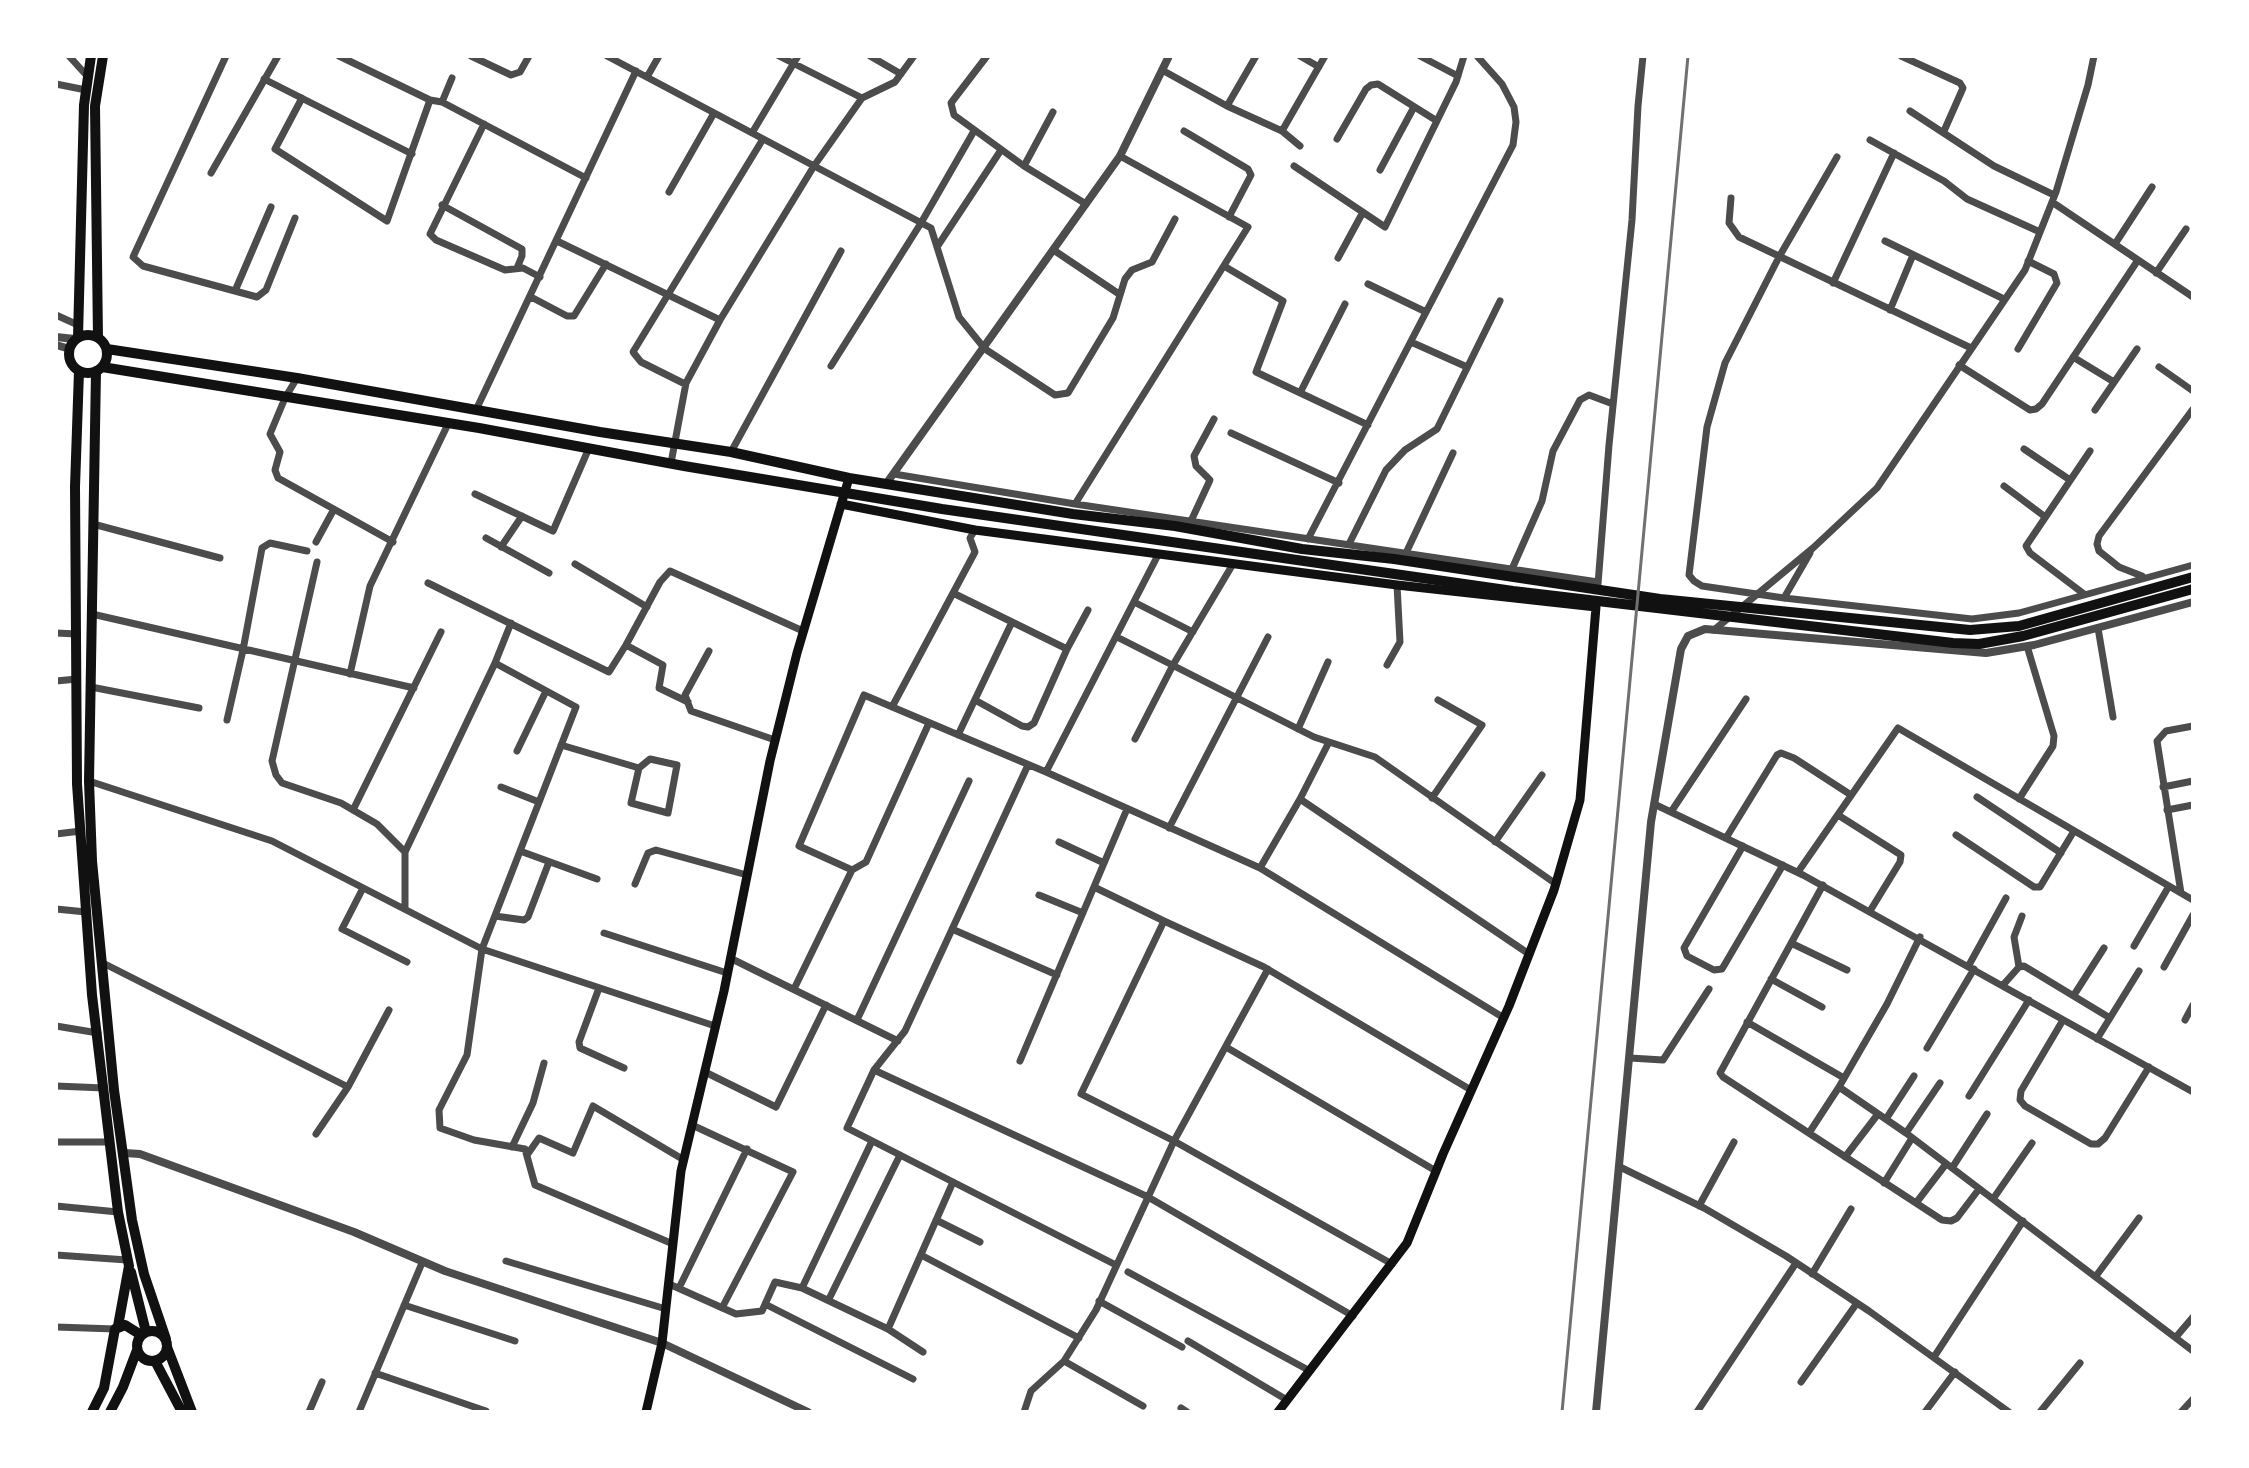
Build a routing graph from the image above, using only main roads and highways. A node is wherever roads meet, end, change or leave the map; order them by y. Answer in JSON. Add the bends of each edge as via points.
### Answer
{"nodes":[{"id":1,"x":91,"y":56,"type":"edge"},
{"id":2,"x":103,"y":56,"type":"edge"},
{"id":3,"x":98,"y":338,"type":"junction"},
{"id":4,"x":74,"y":342,"type":"junction"},
{"id":5,"x":107,"y":349,"type":"junction"},
{"id":6,"x":99,"y":369,"type":"junction"},
{"id":7,"x":79,"y":371,"type":"junction"},
{"id":8,"x":849,"y":478,"type":"junction"},
{"id":9,"x":842,"y":499,"type":"junction"},
{"id":10,"x":2193,"y":577,"type":"edge"},
{"id":11,"x":2193,"y":589,"type":"edge"},
{"id":12,"x":128,"y":1263,"type":"junction"},
{"id":13,"x":116,"y":1327,"type":"junction"},
{"id":14,"x":144,"y":1333,"type":"junction"},
{"id":15,"x":167,"y":1343,"type":"junction"},
{"id":16,"x":137,"y":1350,"type":"junction"},
{"id":17,"x":155,"y":1361,"type":"junction"},
{"id":18,"x":92,"y":1412,"type":"edge"},
{"id":19,"x":110,"y":1412,"type":"edge"},
{"id":20,"x":182,"y":1412,"type":"edge"},
{"id":21,"x":192,"y":1412,"type":"edge"},
{"id":22,"x":646,"y":1412,"type":"edge"},
{"id":23,"x":1278,"y":1412,"type":"edge"}],
"edges":[{"from":1,"to":4,"type":"main road"},
{"from":2,"to":3,"type":"main road","via":[[95,106]]},
{"from":3,"to":4,"type":"main road","via":[[91,334]]},
{"from":3,"to":5,"type":"main road"},
{"from":4,"to":7,"type":"main road","via":[[71,364]]},
{"from":5,"to":6,"type":"main road","via":[[107,360]]},
{"from":5,"to":8,"type":"main road","via":[[731,452]]},
{"from":6,"to":7,"type":"main road"},
{"from":6,"to":9,"type":"main road","via":[[589,448]]},
{"from":6,"to":15,"type":"main road","via":[[91,841],[132,1220]]},
{"from":7,"to":12,"type":"main road","via":[[77,784],[98,1033]]},
{"from":8,"to":9,"type":"main road"},
{"from":8,"to":10,"type":"main road","via":[[1660,599],[1970,630],[2019,626]]},
{"from":9,"to":11,"type":"main road","via":[[1513,591],[1953,643],[2023,636]]},
{"from":9,"to":22,"type":"main road","via":[[775,740],[684,1160],[673,1244],[674,1286]]},
{"from":9,"to":23,"type":"main road","via":[[975,530],[1596,607],[1580,800],[1556,884],[1504,1018],[1407,1243]]},
{"from":12,"to":13,"type":"main road"},
{"from":12,"to":14,"type":"main road"},
{"from":13,"to":14,"type":"main road"},
{"from":13,"to":18,"type":"main road","via":[[104,1388]]},
{"from":14,"to":15,"type":"main road","via":[[159,1332]]},
{"from":14,"to":16,"type":"main road"},
{"from":15,"to":17,"type":"main road","via":[[163,1357]]},
{"from":15,"to":21,"type":"main road"},
{"from":16,"to":17,"type":"main road","via":[[145,1360]]},
{"from":16,"to":19,"type":"main road"},
{"from":17,"to":20,"type":"main road"}]}
